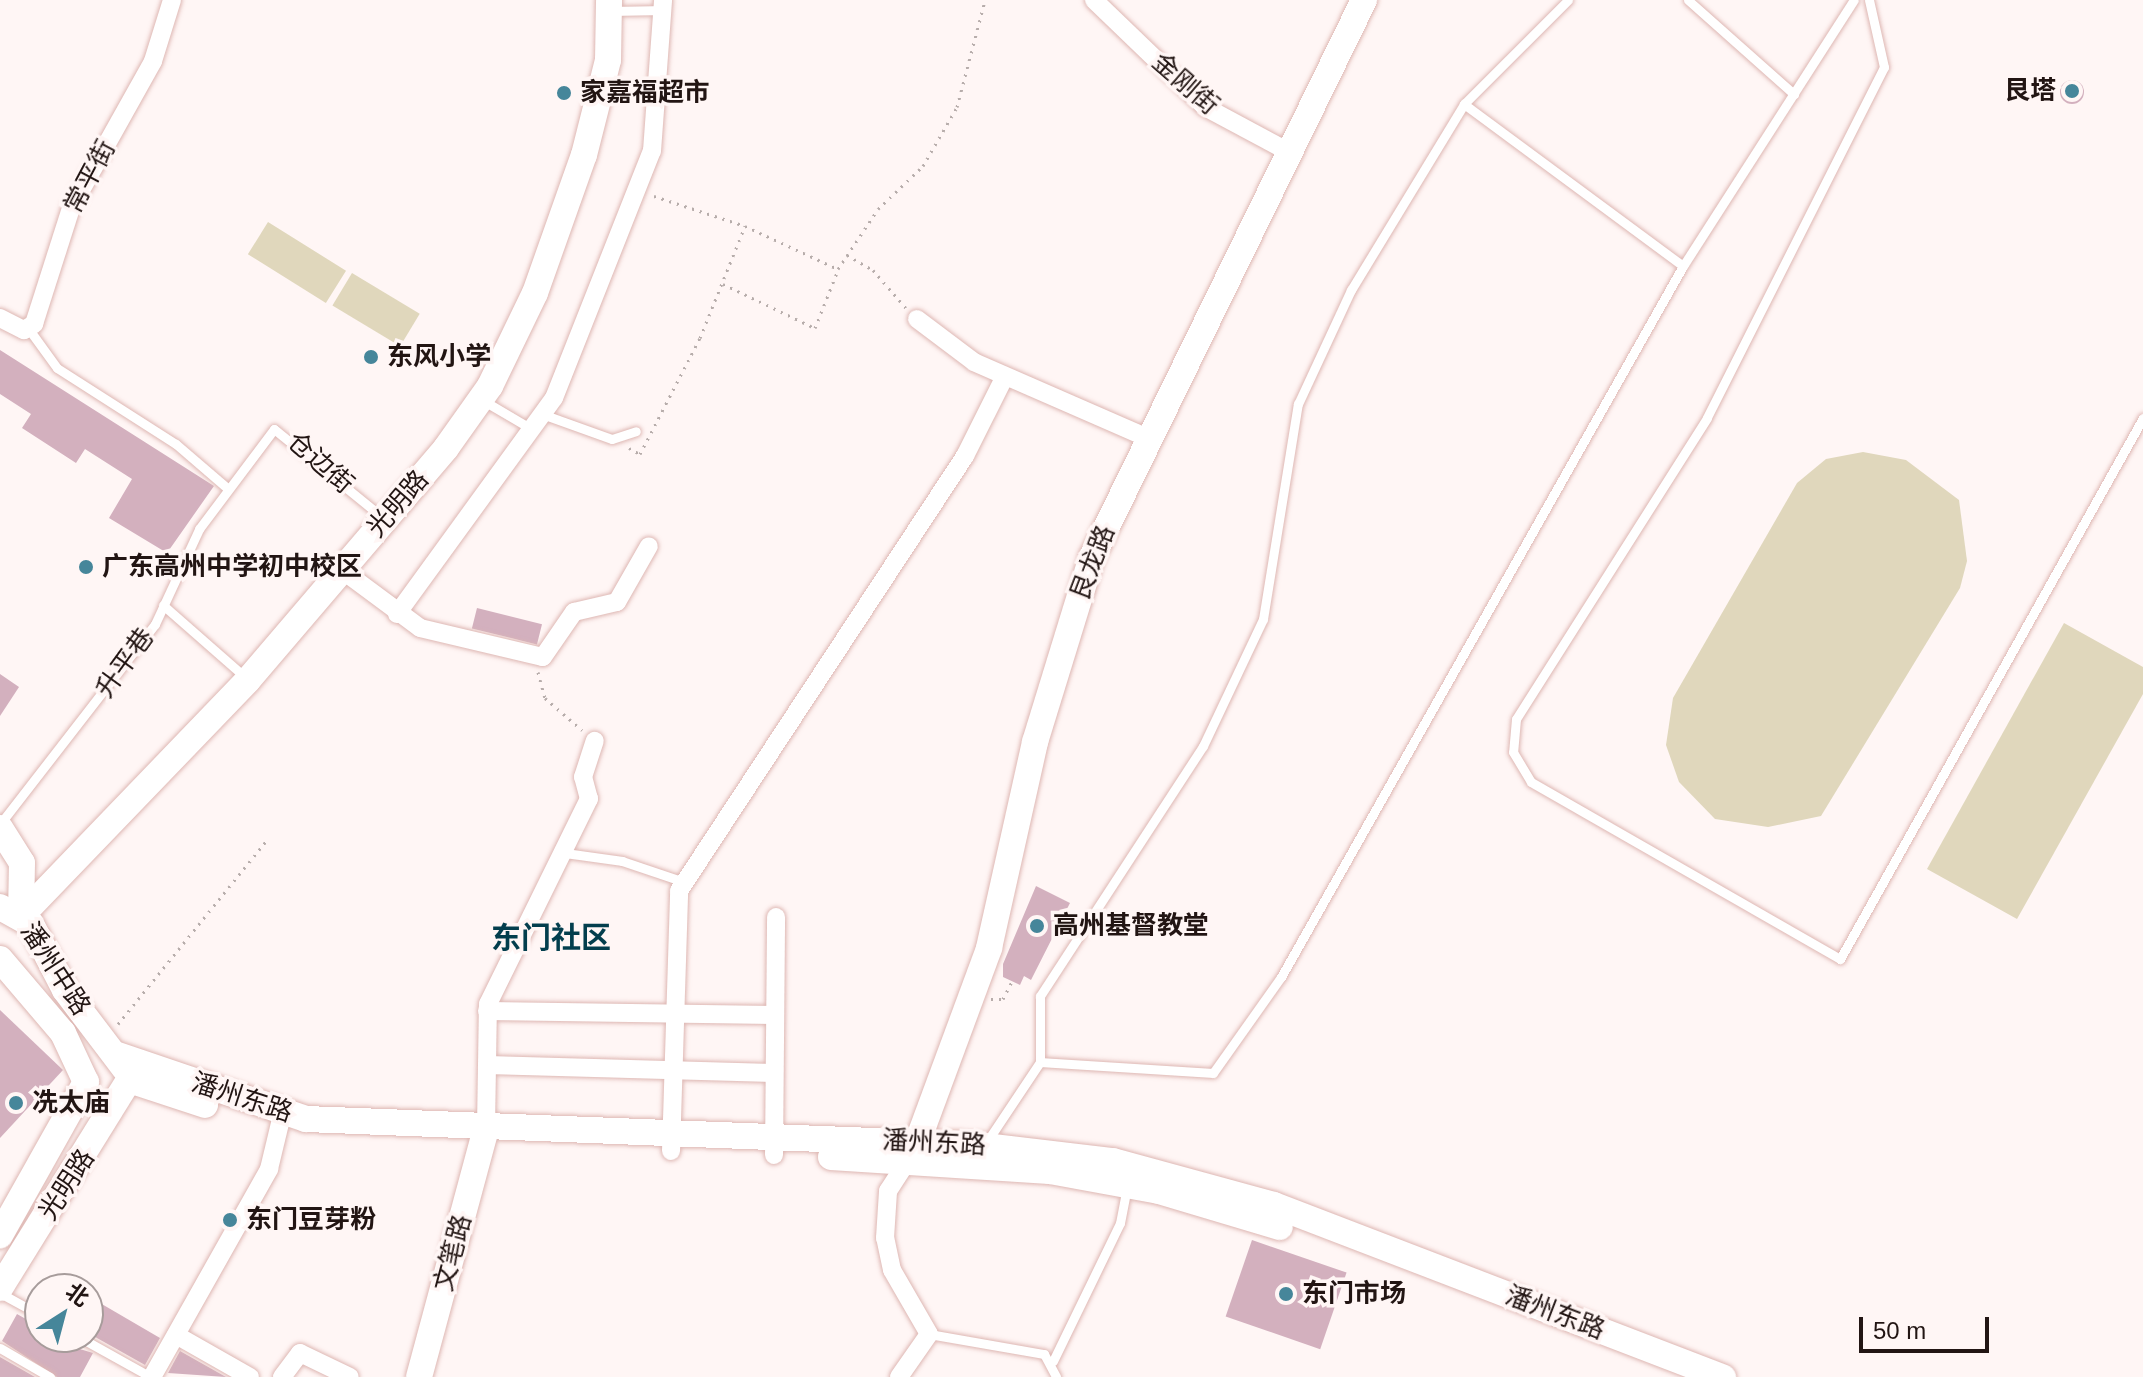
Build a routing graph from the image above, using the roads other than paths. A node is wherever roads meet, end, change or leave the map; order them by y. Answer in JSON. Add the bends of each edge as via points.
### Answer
{"nodes":[{"id":1,"x":172,"y":0,"type":"edge"},
{"id":2,"x":1094,"y":0,"type":"edge"},
{"id":3,"x":1364,"y":0,"type":"edge"},
{"id":4,"x":1568,"y":0,"type":"edge"},
{"id":5,"x":1688,"y":0,"type":"edge"},
{"id":6,"x":1854,"y":0,"type":"edge"},
{"id":7,"x":1869,"y":0,"type":"edge"},
{"id":8,"x":663,"y":5,"type":"edge"},
{"id":9,"x":609,"y":6,"type":"edge"},
{"id":10,"x":1794,"y":94,"type":"junction"},
{"id":11,"x":1464,"y":104,"type":"junction"},
{"id":12,"x":1289,"y":152,"type":"junction"},
{"id":13,"x":1683,"y":266,"type":"junction"},
{"id":14,"x":0,"y":318,"type":"edge"},
{"id":15,"x":917,"y":319,"type":"road end"},
{"id":16,"x":28,"y":328,"type":"junction"},
{"id":17,"x":1005,"y":376,"type":"junction"},
{"id":18,"x":481,"y":399,"type":"junction"},
{"id":19,"x":2143,"y":418,"type":"edge"},
{"id":20,"x":536,"y":421,"type":"junction"},
{"id":21,"x":636,"y":431,"type":"dead end"},
{"id":22,"x":1150,"y":439,"type":"junction"},
{"id":23,"x":226,"y":487,"type":"junction"},
{"id":24,"x":385,"y":520,"type":"junction"},
{"id":25,"x":649,"y":546,"type":"dead end"},
{"id":26,"x":342,"y":570,"type":"junction"},
{"id":27,"x":163,"y":605,"type":"junction"},
{"id":28,"x":397,"y":614,"type":"junction"},
{"id":29,"x":248,"y":680,"type":"junction"},
{"id":30,"x":595,"y":741,"type":"road end"},
{"id":31,"x":0,"y":826,"type":"edge"},
{"id":32,"x":565,"y":853,"type":"junction"},
{"id":33,"x":684,"y":882,"type":"junction"},
{"id":34,"x":11,"y":911,"type":"edge"},
{"id":35,"x":776,"y":917,"type":"dead end"},
{"id":36,"x":0,"y":959,"type":"edge"},
{"id":37,"x":487,"y":1011,"type":"junction"},
{"id":38,"x":674,"y":1013,"type":"junction"},
{"id":39,"x":774,"y":1015,"type":"junction"},
{"id":40,"x":112,"y":1047,"type":"junction"},
{"id":41,"x":1040,"y":1062,"type":"junction"},
{"id":42,"x":487,"y":1065,"type":"junction"},
{"id":43,"x":673,"y":1069,"type":"junction"},
{"id":44,"x":773,"y":1073,"type":"junction"},
{"id":45,"x":129,"y":1080,"type":"junction"},
{"id":46,"x":281,"y":1122,"type":"junction"},
{"id":47,"x":484,"y":1136,"type":"junction"},
{"id":48,"x":671,"y":1142,"type":"junction"},
{"id":49,"x":773,"y":1146,"type":"junction"},
{"id":50,"x":916,"y":1151,"type":"junction"},
{"id":51,"x":980,"y":1155,"type":"junction"},
{"id":52,"x":1127,"y":1174,"type":"junction"},
{"id":53,"x":0,"y":1235,"type":"edge"},
{"id":54,"x":0,"y":1290,"type":"edge"},
{"id":55,"x":24,"y":1305,"type":"edge"},
{"id":56,"x":929,"y":1334,"type":"junction"},
{"id":57,"x":176,"y":1335,"type":"junction"},
{"id":58,"x":0,"y":1348,"type":"edge"},
{"id":59,"x":104,"y":1351,"type":"edge"},
{"id":60,"x":1053,"y":1361,"type":"junction"},
{"id":61,"x":50,"y":1377,"type":"edge"},
{"id":62,"x":151,"y":1377,"type":"edge"},
{"id":63,"x":250,"y":1377,"type":"edge"},
{"id":64,"x":282,"y":1377,"type":"edge"},
{"id":65,"x":350,"y":1377,"type":"edge"},
{"id":66,"x":419,"y":1377,"type":"edge"},
{"id":67,"x":899,"y":1377,"type":"edge"},
{"id":68,"x":1056,"y":1377,"type":"edge"},
{"id":69,"x":1683,"y":1377,"type":"edge"},
{"id":70,"x":1723,"y":1377,"type":"edge"}],
"edges":[{"from":1,"to":16,"type":"street","name":"常平街","via":[[153,61],[71,208]]},
{"from":2,"to":12,"type":"street","name":"金刚街","via":[[1205,107]]},
{"from":3,"to":12,"type":"main road","name":"艮龙路"},
{"from":4,"to":11,"type":"lane"},
{"from":5,"to":10,"type":"lane"},
{"from":6,"to":10,"type":"lane"},
{"from":7,"to":19,"type":"lane","via":[[1884,67],[1707,418],[1516,719],[1513,752],[1531,782],[1840,959]]},
{"from":8,"to":9,"type":"lane"},
{"from":8,"to":20,"type":"street","via":[[658,124],[638,190]]},
{"from":9,"to":18,"type":"main road","name":"光明路","via":[[603,87],[584,155],[535,293]]},
{"from":10,"to":13,"type":"lane"},
{"from":11,"to":13,"type":"lane"},
{"from":11,"to":41,"type":"lane","via":[[1395,208],[1298,404],[1263,619],[1203,746],[1040,996]]},
{"from":12,"to":22,"type":"main road","name":"艮龙路"},
{"from":13,"to":41,"type":"lane","via":[[1288,964],[1213,1073]]},
{"from":14,"to":16,"type":"street"},
{"from":15,"to":17,"type":"street"},
{"from":16,"to":23,"type":"lane","via":[[57,368],[176,444]]},
{"from":17,"to":22,"type":"street"},
{"from":17,"to":33,"type":"street","via":[[955,471],[859,608],[730,823]]},
{"from":18,"to":20,"type":"lane"},
{"from":18,"to":24,"type":"main road","name":"光明路"},
{"from":20,"to":21,"type":"lane","via":[[604,438]]},
{"from":20,"to":28,"type":"street"},
{"from":22,"to":50,"type":"main road","name":"艮龙路","via":[[1087,570],[1035,742],[989,948]]},
{"from":23,"to":24,"type":"lane","name":"仓边街","via":[[277,428]]},
{"from":23,"to":27,"type":"lane","name":"升平巷"},
{"from":24,"to":26,"type":"main road","name":"光明路"},
{"from":25,"to":28,"type":"street","via":[[617,602],[574,612],[543,657],[433,633]]},
{"from":26,"to":28,"type":"street"},
{"from":26,"to":29,"type":"main road","name":"光明路"},
{"from":27,"to":29,"type":"lane"},
{"from":27,"to":31,"type":"lane","name":"升平巷","via":[[32,791]]},
{"from":29,"to":34,"type":"main road","name":"光明路"},
{"from":30,"to":32,"type":"street","via":[[583,777],[590,796]]},
{"from":31,"to":34,"type":"main road","via":[[22,863]]},
{"from":32,"to":33,"type":"lane","via":[[622,861]]},
{"from":32,"to":37,"type":"street"},
{"from":33,"to":38,"type":"street"},
{"from":34,"to":40,"type":"main road","name":"潘州中路","via":[[39,935],[65,990]]},
{"from":35,"to":39,"type":"street"},
{"from":36,"to":53,"type":"main road","name":"光明路","via":[[63,1033],[86,1082]]},
{"from":37,"to":38,"type":"street"},
{"from":37,"to":42,"type":"street"},
{"from":38,"to":39,"type":"street"},
{"from":38,"to":43,"type":"street"},
{"from":39,"to":44,"type":"street"},
{"from":40,"to":45,"type":"main road","name":"潘州中路"},
{"from":40,"to":46,"type":"main road","name":"潘州东路"},
{"from":41,"to":51,"type":"lane"},
{"from":42,"to":43,"type":"street"},
{"from":42,"to":47,"type":"street"},
{"from":43,"to":44,"type":"street"},
{"from":43,"to":48,"type":"street"},
{"from":44,"to":49,"type":"street"},
{"from":45,"to":46,"type":"main road","name":"潘州东路"},
{"from":45,"to":54,"type":"main road","name":"光明路"},
{"from":46,"to":47,"type":"main road","name":"潘州东路"},
{"from":46,"to":57,"type":"street","via":[[257,1194]]},
{"from":47,"to":48,"type":"main road","name":"潘州东路"},
{"from":47,"to":66,"type":"main road","name":"文笔路"},
{"from":48,"to":49,"type":"main road","name":"潘州东路"},
{"from":49,"to":50,"type":"main road","name":"潘州东路"},
{"from":50,"to":51,"type":"main road","name":"潘州东路"},
{"from":50,"to":56,"type":"street","via":[[888,1191],[885,1238],[892,1270]]},
{"from":51,"to":52,"type":"main road","name":"潘州东路"},
{"from":52,"to":60,"type":"lane","via":[[1120,1223]]},
{"from":52,"to":69,"type":"main road","name":"潘州东路"},
{"from":52,"to":70,"type":"main road","name":"潘州东路","via":[[1274,1205]]},
{"from":54,"to":55,"type":"lane"},
{"from":56,"to":60,"type":"lane"},
{"from":56,"to":67,"type":"street"},
{"from":57,"to":62,"type":"street"},
{"from":57,"to":63,"type":"street"},
{"from":58,"to":61,"type":"lane"},
{"from":59,"to":62,"type":"lane"},
{"from":60,"to":68,"type":"lane"},
{"from":64,"to":65,"type":"street","via":[[300,1353]]}]}
